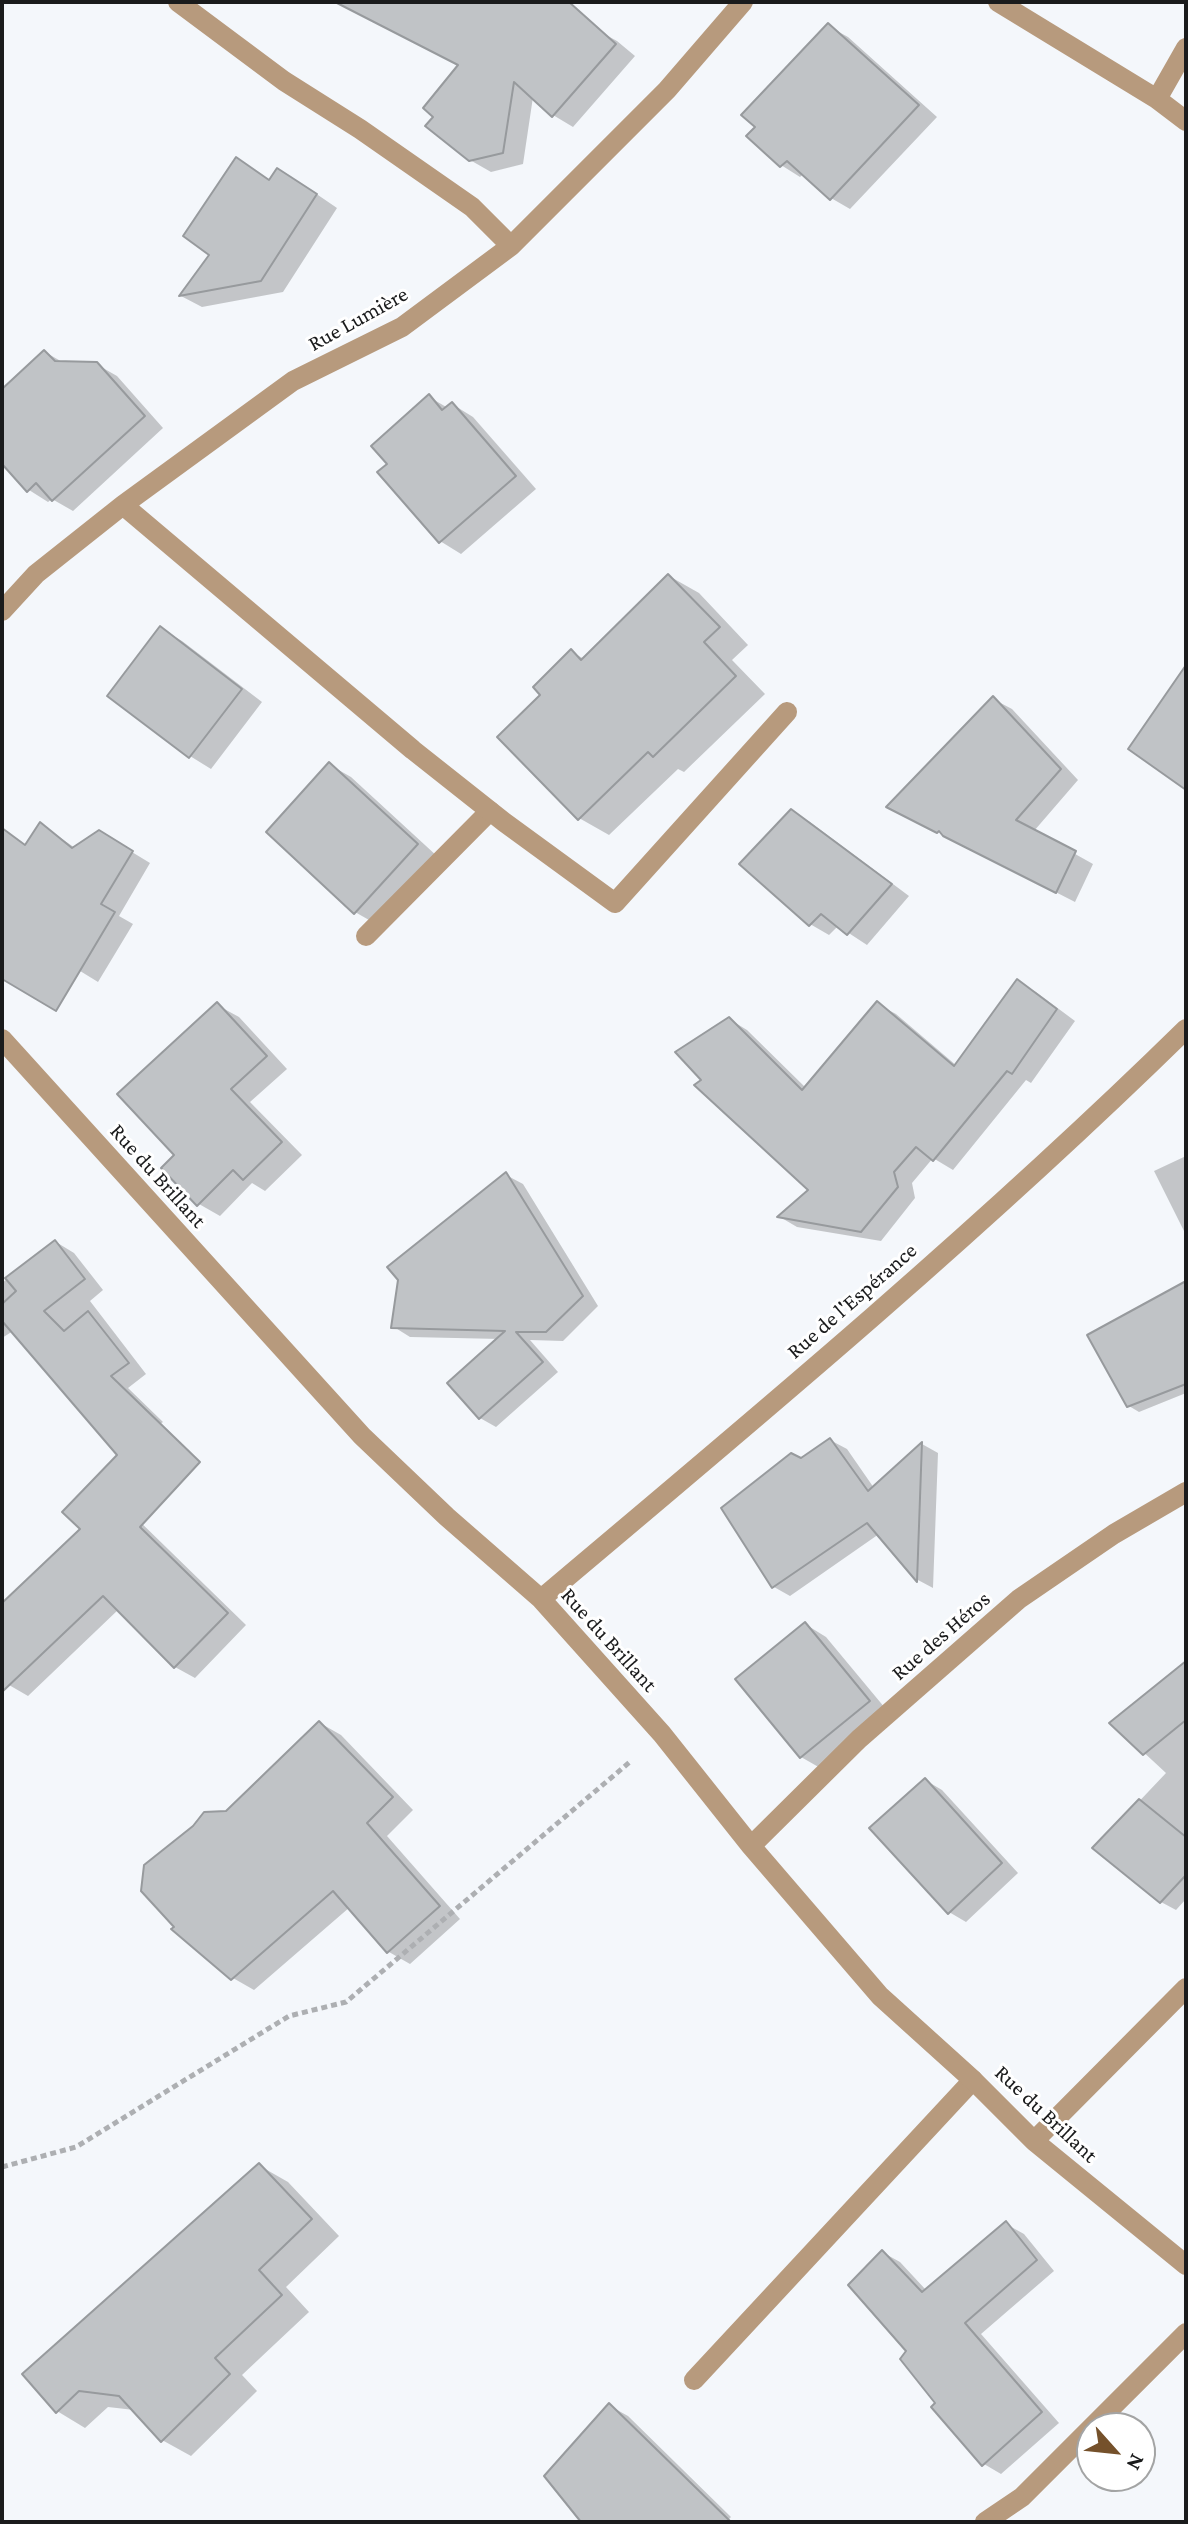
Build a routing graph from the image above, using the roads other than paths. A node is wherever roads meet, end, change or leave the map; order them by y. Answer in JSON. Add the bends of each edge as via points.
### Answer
{"nodes":[{"id":1,"x":178,"y":2,"type":"edge"},
{"id":2,"x":743,"y":2,"type":"edge"},
{"id":3,"x":998,"y":2,"type":"edge"},
{"id":4,"x":1186,"y":48,"type":"edge"},
{"id":5,"x":1157,"y":99,"type":"junction"},
{"id":6,"x":1186,"y":121,"type":"edge"},
{"id":7,"x":511,"y":246,"type":"junction"},
{"id":8,"x":123,"y":505,"type":"junction"},
{"id":9,"x":2,"y":611,"type":"edge"},
{"id":10,"x":787,"y":712,"type":"dead end"},
{"id":11,"x":490,"y":811,"type":"junction"},
{"id":12,"x":366,"y":936,"type":"dead end"},
{"id":13,"x":1186,"y":1029,"type":"edge"},
{"id":14,"x":2,"y":1039,"type":"edge"},
{"id":15,"x":1186,"y":1492,"type":"edge"},
{"id":16,"x":541,"y":1599,"type":"junction"},
{"id":17,"x":751,"y":1846,"type":"junction"},
{"id":18,"x":1186,"y":1988,"type":"edge"},
{"id":19,"x":973,"y":2080,"type":"junction"},
{"id":20,"x":1034,"y":2141,"type":"junction"},
{"id":21,"x":1186,"y":2265,"type":"edge"},
{"id":22,"x":1186,"y":2333,"type":"edge"},
{"id":23,"x":694,"y":2380,"type":"dead end"},
{"id":24,"x":985,"y":2522,"type":"edge"}],
"edges":[{"from":1,"to":7,"type":"street","via":[[284,81],[472,207]]},
{"from":2,"to":7,"type":"street","name":"Rue Lumière","via":[[667,90]]},
{"from":3,"to":5,"type":"street"},
{"from":4,"to":5,"type":"street"},
{"from":5,"to":6,"type":"street"},
{"from":7,"to":8,"type":"street","name":"Rue Lumière","via":[[402,327],[293,381]]},
{"from":8,"to":9,"type":"street","name":"Rue Lumière","via":[[36,574]]},
{"from":8,"to":11,"type":"street"},
{"from":10,"to":11,"type":"street","via":[[615,903]]},
{"from":11,"to":12,"type":"street"},
{"from":13,"to":16,"type":"street","name":"Rue de l'Espérance","via":[[1110,1104],[882,1307]]},
{"from":14,"to":16,"type":"street","name":"Rue du Brillant","via":[[362,1436]]},
{"from":15,"to":17,"type":"street","name":"Rue des Héros","via":[[1019,1599],[859,1739]]},
{"from":16,"to":17,"type":"street","name":"Rue du Brillant","via":[[662,1734]]},
{"from":17,"to":19,"type":"street","name":"Rue du Brillant","via":[[880,1996]]},
{"from":18,"to":20,"type":"street"},
{"from":19,"to":20,"type":"street","name":"Rue du Brillant"},
{"from":19,"to":23,"type":"street"},
{"from":20,"to":21,"type":"street","name":"Rue du Brillant"},
{"from":22,"to":24,"type":"street","via":[[1022,2497]]}]}
